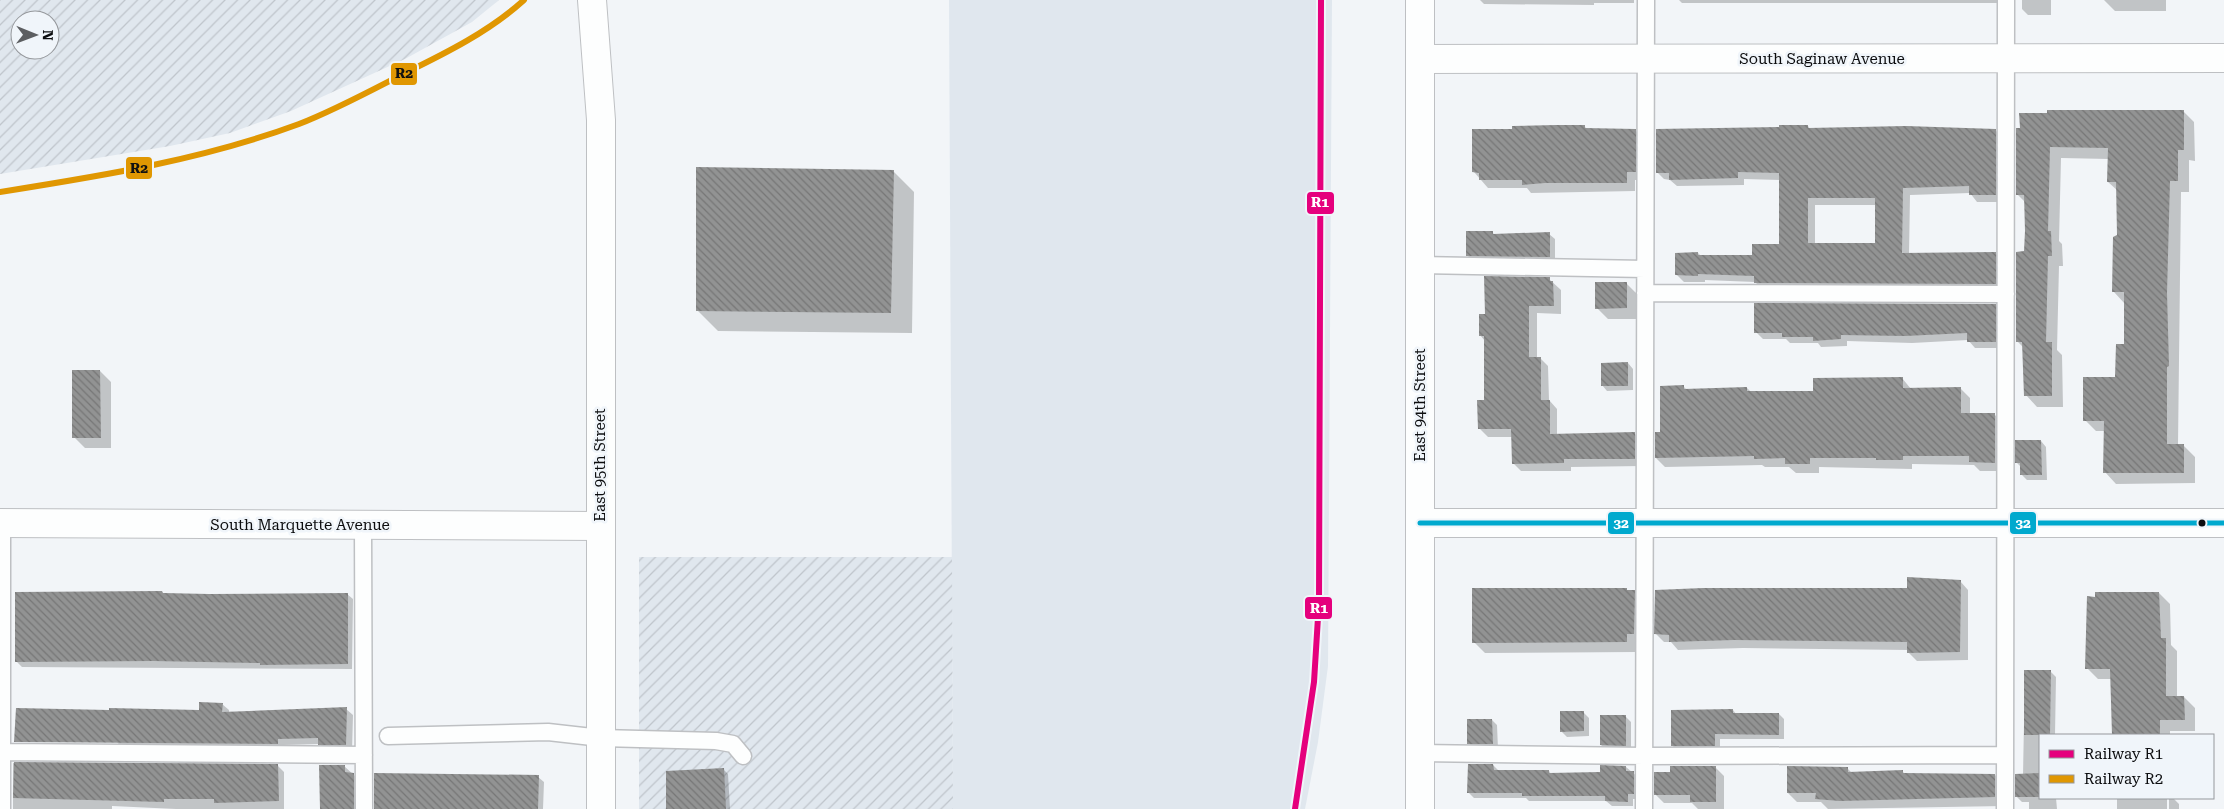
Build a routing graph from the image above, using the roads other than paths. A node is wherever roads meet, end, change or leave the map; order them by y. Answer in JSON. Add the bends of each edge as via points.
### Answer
{"nodes":[{"id":1,"x":592,"y":0,"type":"edge"},
{"id":2,"x":611,"y":0,"type":"edge"},
{"id":3,"x":1420,"y":0,"type":"edge"},
{"id":4,"x":1646,"y":0,"type":"edge"},
{"id":5,"x":2006,"y":0,"type":"edge"},
{"id":6,"x":2006,"y":58,"type":"junction"},
{"id":7,"x":2224,"y":58,"type":"edge"},
{"id":8,"x":1420,"y":59,"type":"junction"},
{"id":9,"x":1645,"y":59,"type":"junction"},
{"id":10,"x":601,"y":120,"type":"junction"},
{"id":11,"x":1420,"y":265,"type":"junction"},
{"id":12,"x":1645,"y":269,"type":"junction"},
{"id":13,"x":1645,"y":293,"type":"junction"},
{"id":14,"x":2006,"y":294,"type":"junction"},
{"id":15,"x":1,"y":523,"type":"edge"},
{"id":16,"x":1420,"y":523,"type":"junction"},
{"id":17,"x":1645,"y":523,"type":"junction"},
{"id":18,"x":2006,"y":523,"type":"junction"},
{"id":19,"x":2224,"y":523,"type":"edge"},
{"id":20,"x":363,"y":525,"type":"junction"},
{"id":21,"x":600,"y":526,"type":"junction"},
{"id":22,"x":388,"y":736,"type":"dead end"},
{"id":23,"x":601,"y":738,"type":"junction"},
{"id":24,"x":2,"y":752,"type":"junction"},
{"id":25,"x":1420,"y":753,"type":"junction"},
{"id":26,"x":364,"y":755,"type":"junction"},
{"id":27,"x":2005,"y":755,"type":"junction"},
{"id":28,"x":743,"y":756,"type":"dead end"},
{"id":29,"x":1644,"y":756,"type":"junction"},
{"id":30,"x":2,"y":809,"type":"edge"},
{"id":31,"x":364,"y":809,"type":"edge"},
{"id":32,"x":601,"y":809,"type":"edge"},
{"id":33,"x":1420,"y":809,"type":"edge"},
{"id":34,"x":1644,"y":809,"type":"edge"},
{"id":35,"x":2005,"y":809,"type":"edge"}],
"edges":[{"from":1,"to":10,"type":"street","name":"East 95th Street"},
{"from":2,"to":10,"type":"street","name":"East 95th Street"},
{"from":3,"to":8,"type":"street","name":"East 94th Street"},
{"from":4,"to":9,"type":"lane"},
{"from":5,"to":6,"type":"lane"},
{"from":6,"to":7,"type":"street","name":"South Saginaw Avenue"},
{"from":6,"to":9,"type":"street","name":"South Saginaw Avenue"},
{"from":6,"to":14,"type":"lane"},
{"from":8,"to":9,"type":"street","name":"South Saginaw Avenue"},
{"from":8,"to":11,"type":"street","name":"East 94th Street"},
{"from":9,"to":12,"type":"lane"},
{"from":10,"to":21,"type":"street","name":"East 95th Street"},
{"from":11,"to":12,"type":"lane"},
{"from":11,"to":16,"type":"street","name":"East 94th Street"},
{"from":12,"to":13,"type":"lane"},
{"from":13,"to":14,"type":"lane"},
{"from":13,"to":17,"type":"lane"},
{"from":14,"to":18,"type":"lane"},
{"from":15,"to":20,"type":"street","name":"South Marquette Avenue"},
{"from":15,"to":24,"type":"lane"},
{"from":16,"to":17,"type":"street"},
{"from":16,"to":25,"type":"street","name":"East 94th Street"},
{"from":17,"to":18,"type":"street"},
{"from":17,"to":29,"type":"lane"},
{"from":18,"to":19,"type":"street"},
{"from":18,"to":27,"type":"lane"},
{"from":20,"to":21,"type":"street","name":"South Marquette Avenue"},
{"from":20,"to":26,"type":"lane"},
{"from":21,"to":23,"type":"street","name":"East 95th Street"},
{"from":22,"to":23,"type":"lane","via":[[548,732]]},
{"from":23,"to":28,"type":"lane","via":[[716,741],[733,744]]},
{"from":23,"to":32,"type":"street","name":"East 95th Street"},
{"from":24,"to":26,"type":"lane"},
{"from":24,"to":30,"type":"lane"},
{"from":25,"to":29,"type":"lane"},
{"from":25,"to":33,"type":"street","name":"East 94th Street"},
{"from":26,"to":31,"type":"lane"},
{"from":27,"to":29,"type":"lane"},
{"from":27,"to":35,"type":"lane"},
{"from":29,"to":34,"type":"lane"}]}
